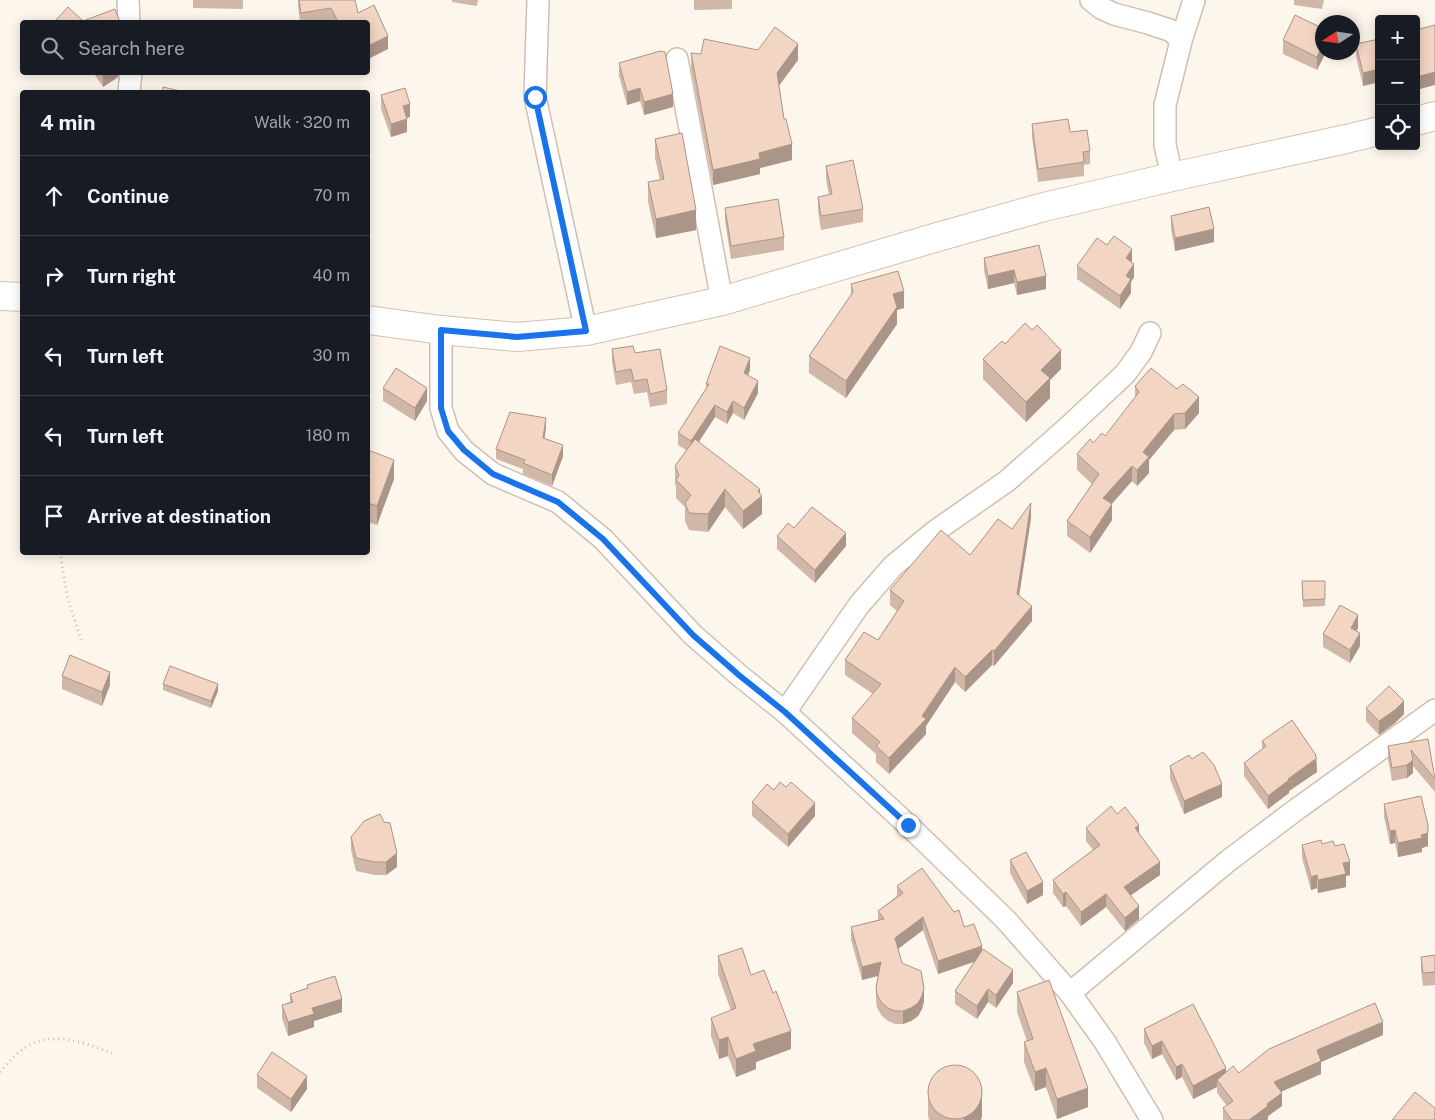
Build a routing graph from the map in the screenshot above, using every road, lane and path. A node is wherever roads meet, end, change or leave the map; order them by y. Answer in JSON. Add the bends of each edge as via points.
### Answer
{"nodes":[{"id":1,"x":128,"y":0,"type":"edge"},
{"id":2,"x":538,"y":0,"type":"edge"},
{"id":3,"x":1091,"y":0,"type":"edge"},
{"id":4,"x":1194,"y":0,"type":"edge"},
{"id":5,"x":129,"y":20,"type":"edge"},
{"id":6,"x":1181,"y":40,"type":"junction"},
{"id":7,"x":677,"y":59,"type":"dead end"},
{"id":8,"x":131,"y":75,"type":"edge"},
{"id":9,"x":129,"y":90,"type":"edge"},
{"id":10,"x":1435,"y":116,"type":"edge"},
{"id":11,"x":1420,"y":120,"type":"edge"},
{"id":12,"x":1375,"y":132,"type":"edge"},
{"id":13,"x":1172,"y":177,"type":"junction"},
{"id":14,"x":0,"y":296,"type":"edge"},
{"id":15,"x":20,"y":297,"type":"edge"},
{"id":16,"x":722,"y":301,"type":"junction"},
{"id":17,"x":370,"y":320,"type":"edge"},
{"id":18,"x":441,"y":330,"type":"junction"},
{"id":19,"x":586,"y":331,"type":"junction"},
{"id":20,"x":1150,"y":333,"type":"dead end"},
{"id":21,"x":60,"y":555,"type":"edge"},
{"id":22,"x":81,"y":640,"type":"dead end"},
{"id":23,"x":1435,"y":710,"type":"edge"},
{"id":24,"x":785,"y":712,"type":"junction"},
{"id":25,"x":1070,"y":993,"type":"junction"},
{"id":26,"x":112,"y":1053,"type":"dead end"},
{"id":27,"x":0,"y":1072,"type":"edge"},
{"id":28,"x":1152,"y":1120,"type":"edge"}],
"edges":[{"from":1,"to":5,"type":"street"},
{"from":2,"to":19,"type":"street","via":[[535,97]]},
{"from":3,"to":6,"type":"street","via":[[1114,14],[1172,31]]},
{"from":4,"to":6,"type":"street"},
{"from":6,"to":13,"type":"street","via":[[1166,105],[1165,145]]},
{"from":7,"to":16,"type":"street"},
{"from":8,"to":9,"type":"street"},
{"from":10,"to":11,"type":"street"},
{"from":12,"to":13,"type":"street"},
{"from":13,"to":16,"type":"street","via":[[941,236]]},
{"from":14,"to":15,"type":"street"},
{"from":16,"to":19,"type":"street"},
{"from":17,"to":18,"type":"street"},
{"from":18,"to":19,"type":"street","via":[[517,337]]},
{"from":18,"to":24,"type":"street","via":[[441,408],[448,431],[464,450],[493,474],[558,502],[603,539],[693,635]]},
{"from":20,"to":24,"type":"street","via":[[1125,374],[1065,430],[1007,481],[934,532],[893,566],[859,605]]},
{"from":21,"to":22,"type":"path","via":[[67,596]]},
{"from":23,"to":25,"type":"street","via":[[1228,861]]},
{"from":24,"to":25,"type":"street","via":[[1006,920]]},
{"from":25,"to":28,"type":"street","via":[[1105,1042]]},
{"from":26,"to":27,"type":"path","via":[[81,1042],[48,1038],[26,1047]]}]}
